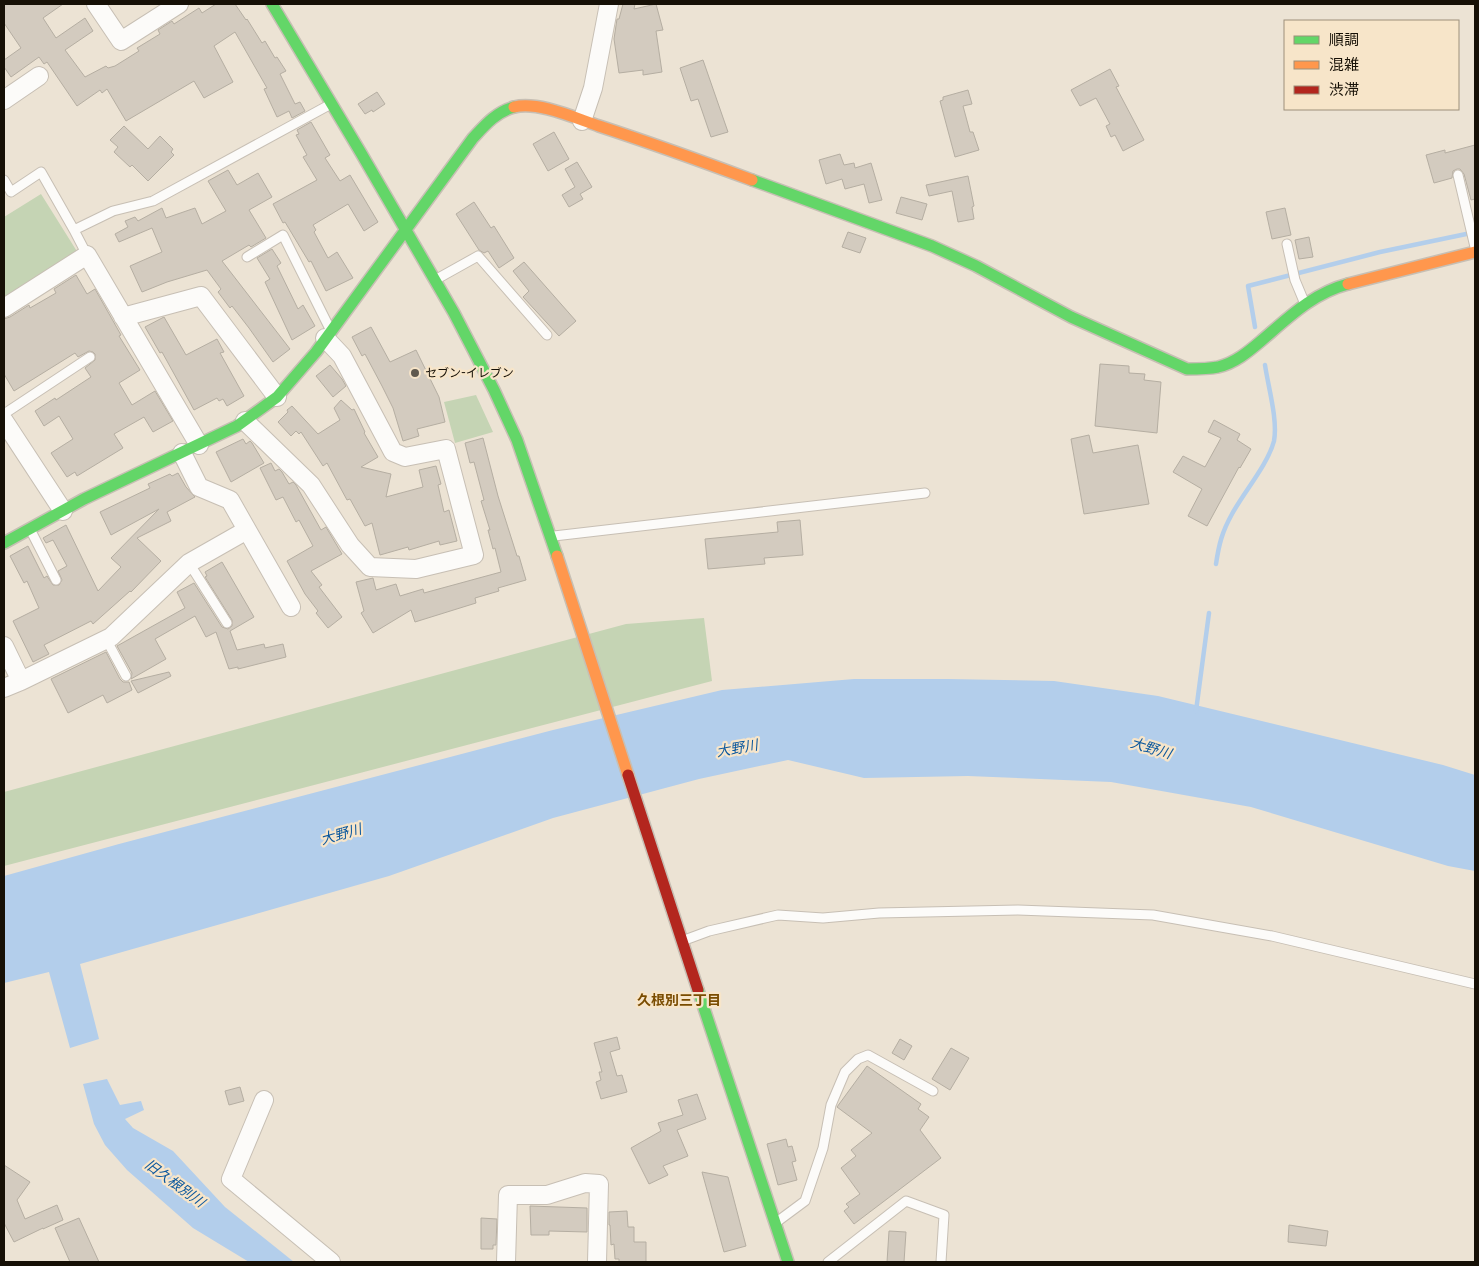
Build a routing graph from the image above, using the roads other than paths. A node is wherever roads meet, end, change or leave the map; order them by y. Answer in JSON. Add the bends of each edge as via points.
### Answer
{"nodes":[{"id":1,"x":96,"y":4,"type":"edge"},
{"id":2,"x":179,"y":4,"type":"edge"},
{"id":3,"x":272,"y":4,"type":"edge"},
{"id":4,"x":609,"y":4,"type":"edge"},
{"id":5,"x":39,"y":76,"type":"dead end"},
{"id":6,"x":4,"y":100,"type":"edge"},
{"id":7,"x":332,"y":104,"type":"junction"},
{"id":8,"x":582,"y":121,"type":"junction"},
{"id":9,"x":1458,"y":176,"type":"dead end"},
{"id":10,"x":4,"y":180,"type":"edge"},
{"id":11,"x":74,"y":230,"type":"junction"},
{"id":12,"x":406,"y":231,"type":"junction"},
{"id":13,"x":1474,"y":243,"type":"edge"},
{"id":14,"x":1287,"y":244,"type":"dead end"},
{"id":15,"x":1475,"y":252,"type":"edge"},
{"id":16,"x":87,"y":255,"type":"junction"},
{"id":17,"x":247,"y":256,"type":"dead end"},
{"id":18,"x":435,"y":280,"type":"junction"},
{"id":19,"x":1305,"y":304,"type":"junction"},
{"id":20,"x":4,"y":308,"type":"edge"},
{"id":21,"x":123,"y":317,"type":"junction"},
{"id":22,"x":328,"y":334,"type":"junction"},
{"id":23,"x":547,"y":335,"type":"dead end"},
{"id":24,"x":90,"y":357,"type":"dead end"},
{"id":25,"x":277,"y":397,"type":"junction"},
{"id":26,"x":4,"y":414,"type":"edge"},
{"id":27,"x":4,"y":421,"type":"edge"},
{"id":28,"x":245,"y":421,"type":"junction"},
{"id":29,"x":199,"y":446,"type":"junction"},
{"id":30,"x":182,"y":453,"type":"junction"},
{"id":31,"x":925,"y":493,"type":"dead end"},
{"id":32,"x":63,"y":511,"type":"junction"},
{"id":33,"x":30,"y":528,"type":"junction"},
{"id":34,"x":247,"y":530,"type":"junction"},
{"id":35,"x":551,"y":536,"type":"junction"},
{"id":36,"x":4,"y":543,"type":"edge"},
{"id":37,"x":189,"y":563,"type":"junction"},
{"id":38,"x":56,"y":580,"type":"dead end"},
{"id":39,"x":291,"y":607,"type":"dead end"},
{"id":40,"x":227,"y":623,"type":"dead end"},
{"id":41,"x":106,"y":639,"type":"junction"},
{"id":42,"x":4,"y":646,"type":"edge"},
{"id":43,"x":126,"y":676,"type":"dead end"},
{"id":44,"x":21,"y":681,"type":"junction"},
{"id":45,"x":4,"y":688,"type":"edge"},
{"id":46,"x":682,"y":941,"type":"junction"},
{"id":47,"x":1475,"y":984,"type":"edge"},
{"id":48,"x":933,"y":1091,"type":"dead end"},
{"id":49,"x":264,"y":1100,"type":"dead end"},
{"id":50,"x":775,"y":1223,"type":"junction"},
{"id":51,"x":331,"y":1262,"type":"edge"},
{"id":52,"x":506,"y":1262,"type":"edge"},
{"id":53,"x":597,"y":1262,"type":"edge"},
{"id":54,"x":788,"y":1262,"type":"edge"},
{"id":55,"x":828,"y":1262,"type":"edge"},
{"id":56,"x":942,"y":1262,"type":"edge"}],
"edges":[{"from":1,"to":2,"type":"street","via":[[121,41]]},
{"from":3,"to":7,"type":"street"},
{"from":4,"to":8,"type":"street","via":[[593,88]]},
{"from":5,"to":6,"type":"street"},
{"from":7,"to":11,"type":"lane","via":[[154,201],[113,211]]},
{"from":7,"to":12,"type":"street"},
{"from":8,"to":12,"type":"street","via":[[533,106],[507,109],[494,117],[473,138]]},
{"from":8,"to":19,"type":"street","via":[[663,147],[932,246],[1071,317],[1187,369],[1204,369],[1232,362]]},
{"from":9,"to":13,"type":"lane"},
{"from":10,"to":11,"type":"lane","via":[[11,192],[41,172]]},
{"from":11,"to":16,"type":"lane"},
{"from":12,"to":18,"type":"street"},
{"from":12,"to":22,"type":"street"},
{"from":14,"to":19,"type":"lane","via":[[1295,280]]},
{"from":15,"to":19,"type":"street","via":[[1336,287]]},
{"from":16,"to":20,"type":"street"},
{"from":16,"to":21,"type":"street"},
{"from":17,"to":22,"type":"lane","via":[[283,235]]},
{"from":18,"to":23,"type":"lane","via":[[478,256]]},
{"from":18,"to":35,"type":"street","via":[[517,440]]},
{"from":21,"to":25,"type":"street","via":[[201,296]]},
{"from":21,"to":29,"type":"street"},
{"from":22,"to":25,"type":"street"},
{"from":22,"to":28,"type":"street","via":[[393,452],[406,456],[446,449],[474,555],[416,570],[370,567],[350,545],[311,485]]},
{"from":24,"to":26,"type":"lane"},
{"from":25,"to":28,"type":"street"},
{"from":27,"to":32,"type":"street"},
{"from":28,"to":29,"type":"street"},
{"from":29,"to":30,"type":"street"},
{"from":30,"to":32,"type":"street"},
{"from":30,"to":34,"type":"street","via":[[199,487],[230,500]]},
{"from":31,"to":35,"type":"lane"},
{"from":32,"to":33,"type":"street"},
{"from":33,"to":36,"type":"street"},
{"from":33,"to":38,"type":"lane"},
{"from":34,"to":37,"type":"street"},
{"from":34,"to":39,"type":"street"},
{"from":35,"to":46,"type":"street"},
{"from":37,"to":40,"type":"lane"},
{"from":37,"to":41,"type":"street"},
{"from":41,"to":43,"type":"lane"},
{"from":41,"to":44,"type":"street"},
{"from":42,"to":44,"type":"street"},
{"from":44,"to":45,"type":"street"},
{"from":46,"to":47,"type":"lane","via":[[709,931],[778,915],[823,918],[879,913],[1018,910],[1153,915],[1272,936]]},
{"from":46,"to":50,"type":"street"},
{"from":48,"to":50,"type":"lane","via":[[868,1056],[858,1059],[845,1072],[831,1105],[823,1148],[805,1201]]},
{"from":49,"to":51,"type":"street","via":[[231,1179]]},
{"from":50,"to":54,"type":"street"},
{"from":52,"to":53,"type":"street","via":[[508,1195],[547,1195],[585,1183],[599,1184]]},
{"from":55,"to":56,"type":"lane","via":[[906,1201],[944,1215]]}]}
